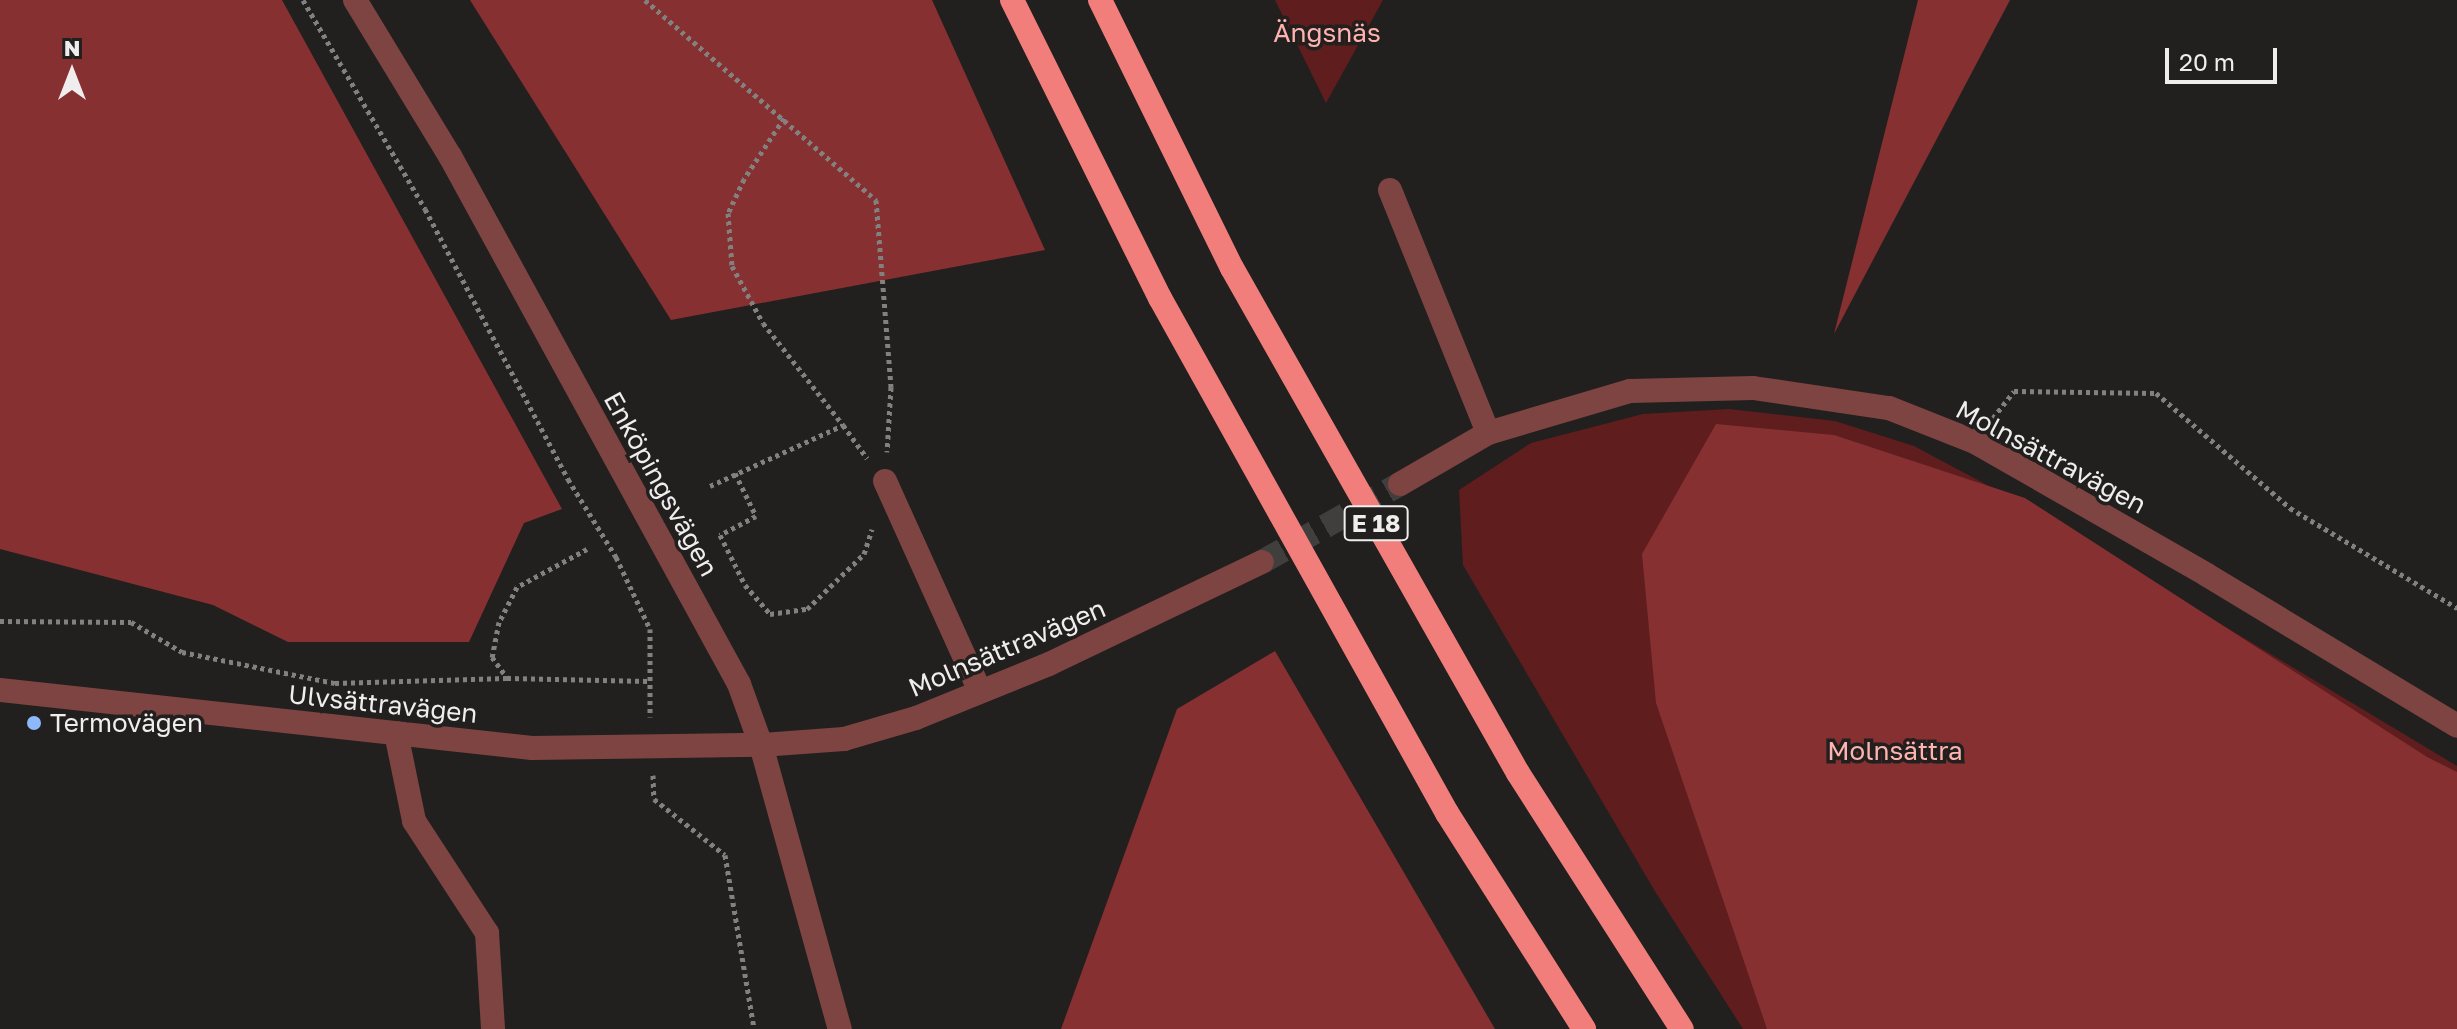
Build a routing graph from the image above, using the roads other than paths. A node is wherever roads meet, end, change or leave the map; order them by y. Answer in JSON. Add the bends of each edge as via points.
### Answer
{"nodes":[{"id":1,"x":355,"y":0,"type":"edge"},
{"id":2,"x":1012,"y":0,"type":"edge"},
{"id":3,"x":1100,"y":0,"type":"edge"},
{"id":4,"x":1390,"y":190,"type":"dead end"},
{"id":5,"x":1488,"y":433,"type":"junction"},
{"id":6,"x":885,"y":481,"type":"road end"},
{"id":7,"x":1400,"y":484,"type":"tunnel mouth"},
{"id":8,"x":1262,"y":562,"type":"tunnel mouth"},
{"id":9,"x":979,"y":689,"type":"junction"},
{"id":10,"x":0,"y":690,"type":"edge"},
{"id":11,"x":2457,"y":726,"type":"edge"},
{"id":12,"x":396,"y":733,"type":"junction"},
{"id":13,"x":761,"y":745,"type":"junction"},
{"id":14,"x":493,"y":1029,"type":"edge"},
{"id":15,"x":840,"y":1029,"type":"edge"},
{"id":16,"x":1584,"y":1029,"type":"edge"},
{"id":17,"x":1682,"y":1029,"type":"edge"}],
"edges":[{"from":1,"to":13,"type":"street","name":"Enköpingsvägen","via":[[450,156],[731,670]]},
{"from":2,"to":16,"type":"highway","via":[[1160,298],[1447,813]]},
{"from":3,"to":17,"type":"highway","number":"E 18","via":[[1240,282],[1518,773]]},
{"from":4,"to":5,"type":"street"},
{"from":5,"to":7,"type":"street","name":"Molnsättravägen"},
{"from":5,"to":11,"type":"street","name":"Molnsättravägen","via":[[1630,391],[1753,388],[1889,408],[1975,442]]},
{"from":6,"to":9,"type":"street"},
{"from":8,"to":9,"type":"street","name":"Molnsättravägen","via":[[1117,633]]},
{"from":9,"to":13,"type":"street","name":"Molnsättravägen","via":[[916,718],[844,739]]},
{"from":10,"to":12,"type":"street","name":"Ulvsättravägen"},
{"from":12,"to":13,"type":"street","name":"Ulvsättravägen","via":[[532,748]]},
{"from":12,"to":14,"type":"street","via":[[414,821],[487,933]]},
{"from":13,"to":15,"type":"street","name":"Enköpingsvägen"}]}
